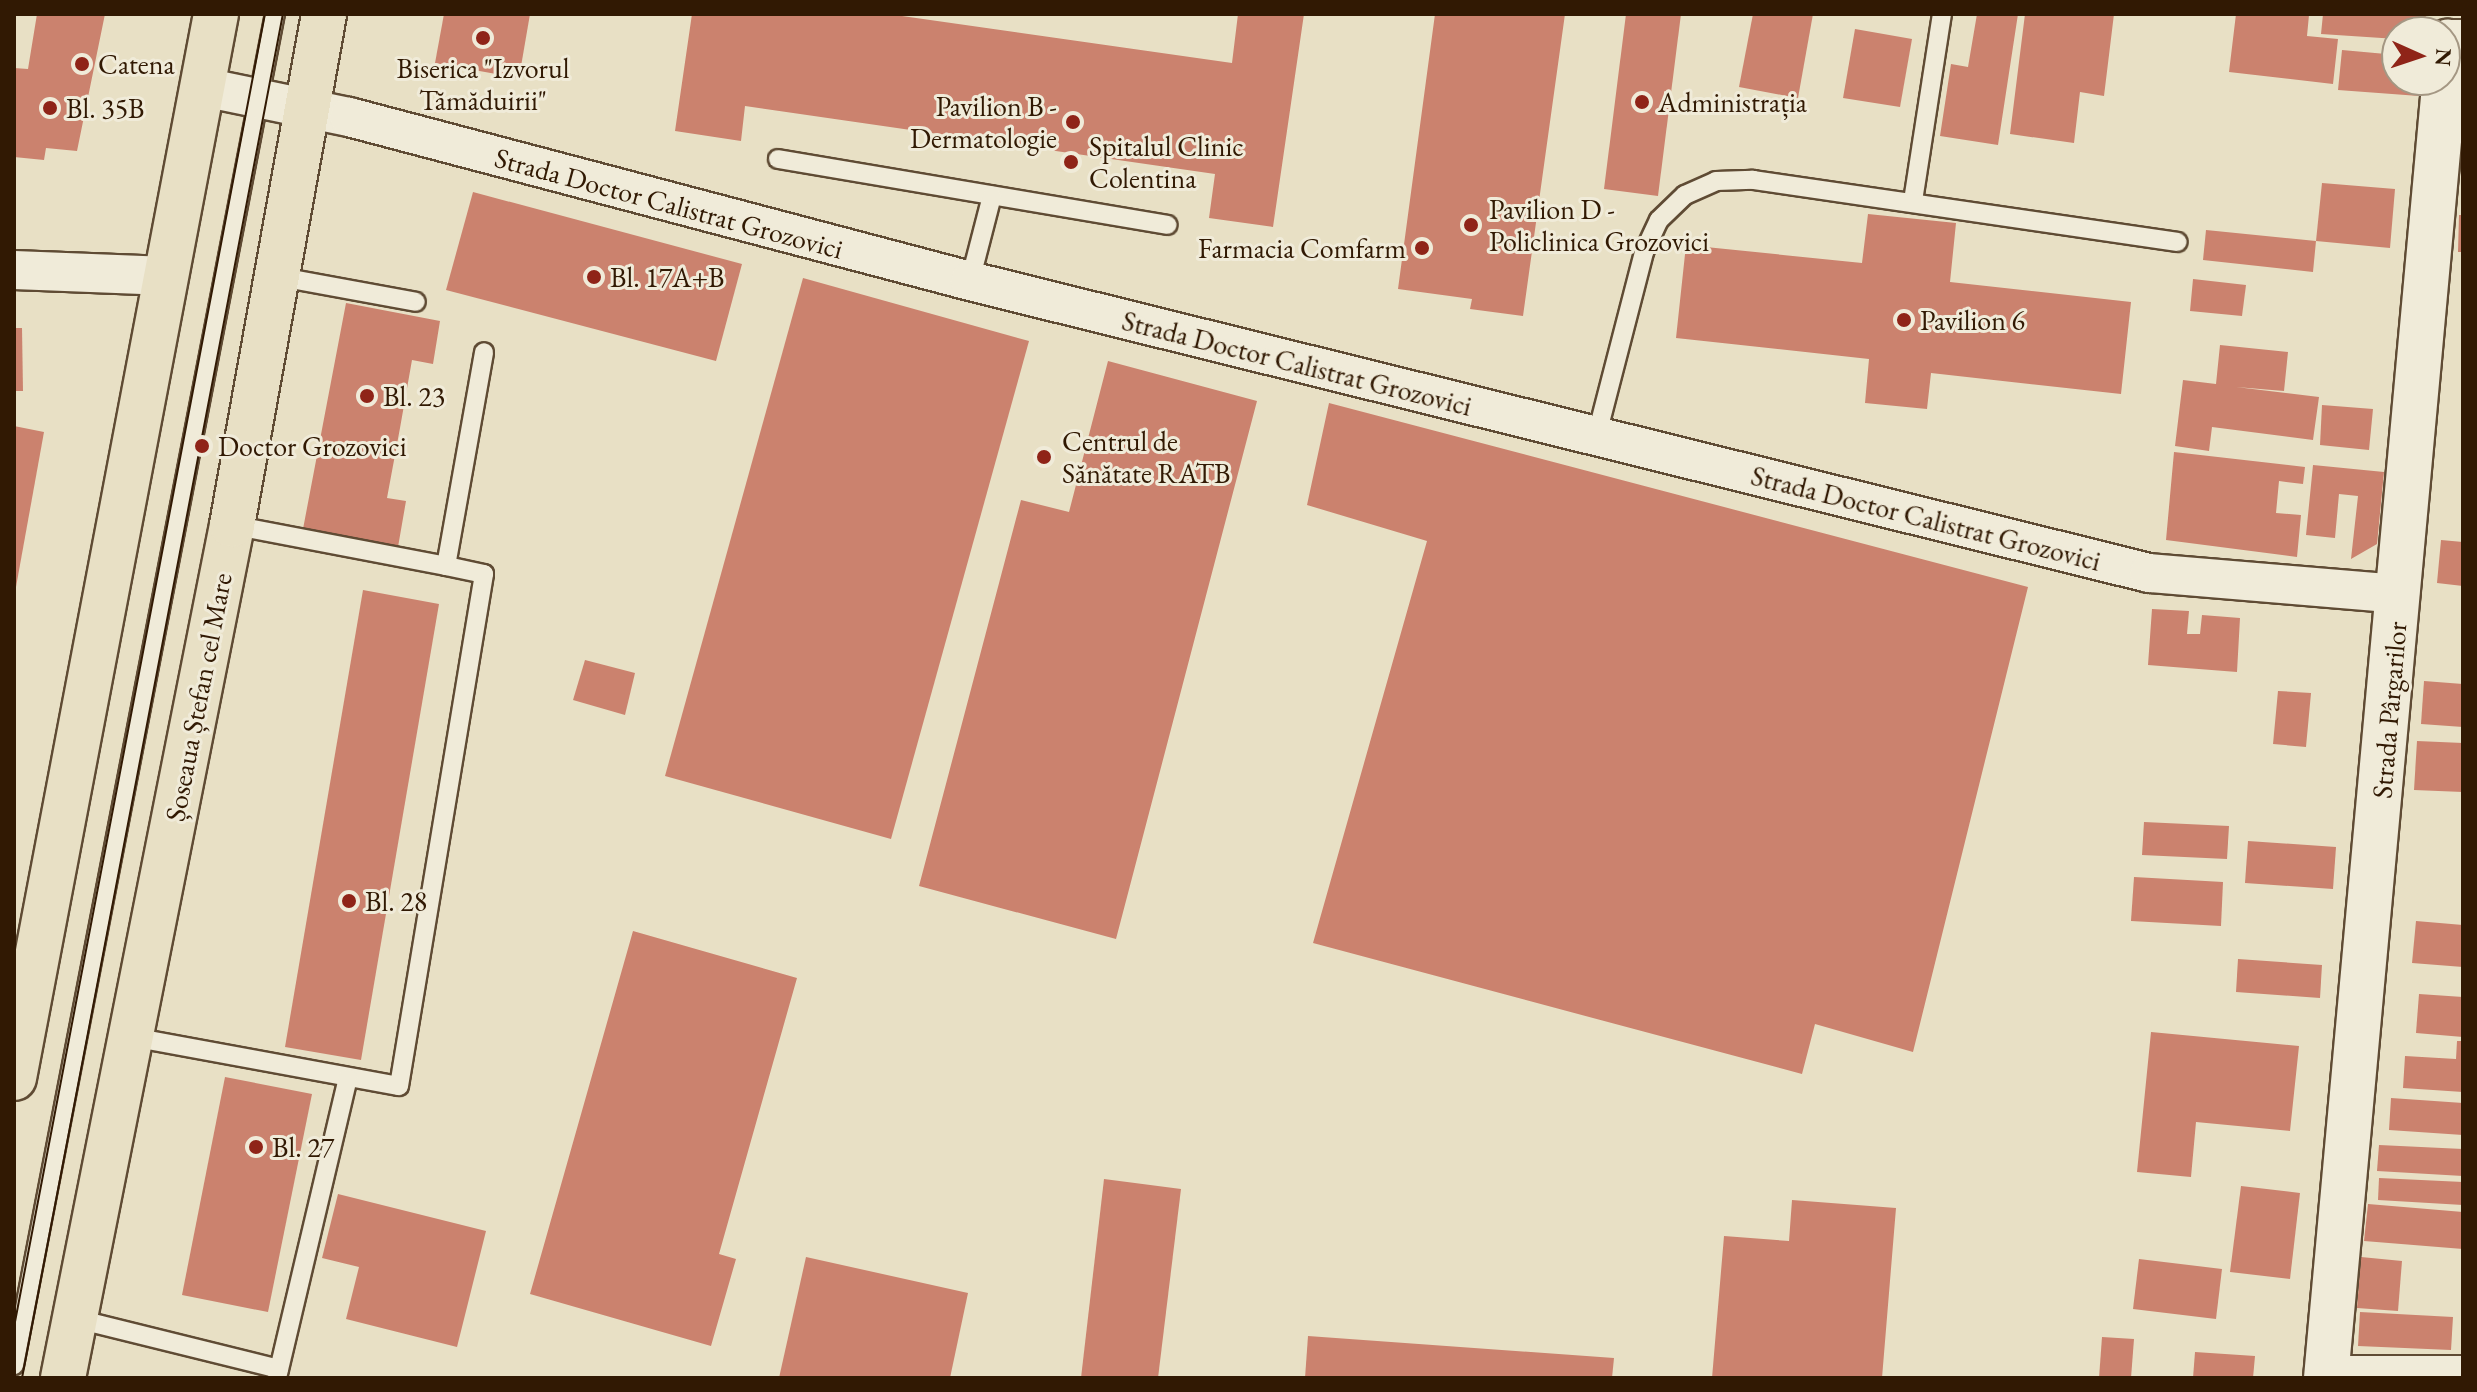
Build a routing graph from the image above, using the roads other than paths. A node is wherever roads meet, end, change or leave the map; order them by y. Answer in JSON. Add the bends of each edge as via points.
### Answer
{"nodes":[{"id":1,"x":216,"y":14,"type":"edge"},
{"id":2,"x":275,"y":14,"type":"edge"},
{"id":3,"x":324,"y":14,"type":"edge"},
{"id":4,"x":1942,"y":14,"type":"edge"},
{"id":5,"x":203,"y":87,"type":"junction"},
{"id":6,"x":2448,"y":96,"type":"edge"},
{"id":7,"x":259,"y":98,"type":"junction"},
{"id":8,"x":306,"y":108,"type":"junction"},
{"id":9,"x":778,"y":159,"type":"dead end"},
{"id":10,"x":992,"y":196,"type":"junction"},
{"id":11,"x":1913,"y":201,"type":"junction"},
{"id":12,"x":1167,"y":225,"type":"dead end"},
{"id":13,"x":2178,"y":242,"type":"dead end"},
{"id":14,"x":14,"y":270,"type":"edge"},
{"id":15,"x":168,"y":276,"type":"junction"},
{"id":16,"x":275,"y":276,"type":"junction"},
{"id":17,"x":970,"y":281,"type":"junction"},
{"id":18,"x":416,"y":302,"type":"dead end"},
{"id":19,"x":484,"y":352,"type":"dead end"},
{"id":20,"x":1596,"y":438,"type":"junction"},
{"id":21,"x":232,"y":525,"type":"junction"},
{"id":22,"x":446,"y":566,"type":"junction"},
{"id":23,"x":2400,"y":594,"type":"junction"},
{"id":24,"x":132,"y":1037,"type":"junction"},
{"id":25,"x":14,"y":1078,"type":"edge"},
{"id":26,"x":348,"y":1078,"type":"junction"},
{"id":27,"x":77,"y":1319,"type":"junction"},
{"id":28,"x":14,"y":1365,"type":"edge"},
{"id":29,"x":278,"y":1373,"type":"edge"},
{"id":30,"x":2463,"y":1375,"type":"edge"},
{"id":31,"x":2326,"y":1376,"type":"edge"},
{"id":32,"x":63,"y":1378,"type":"edge"}],
"edges":[{"from":1,"to":5,"type":"main road"},
{"from":2,"to":7,"type":"lane","name":"Șoseaua Ștefan cel Mare"},
{"from":3,"to":8,"type":"main road","name":"Șoseaua Ștefan cel Mare"},
{"from":4,"to":11,"type":"lane"},
{"from":5,"to":7,"type":"street","name":"Strada Doctor Calistrat Grozovici"},
{"from":5,"to":15,"type":"main road"},
{"from":6,"to":23,"type":"street","name":"Strada Pârgarilor"},
{"from":7,"to":8,"type":"street","name":"Strada Doctor Calistrat Grozovici"},
{"from":7,"to":28,"type":"lane","name":"Șoseaua Ștefan cel Mare"},
{"from":8,"to":16,"type":"main road","name":"Șoseaua Ștefan cel Mare"},
{"from":8,"to":17,"type":"street","name":"Strada Doctor Calistrat Grozovici"},
{"from":9,"to":10,"type":"lane"},
{"from":10,"to":12,"type":"lane"},
{"from":10,"to":17,"type":"lane"},
{"from":11,"to":13,"type":"lane"},
{"from":11,"to":20,"type":"lane","via":[[1753,180],[1716,181],[1685,195],[1659,220],[1644,252]]},
{"from":14,"to":15,"type":"street"},
{"from":15,"to":25,"type":"main road"},
{"from":16,"to":18,"type":"lane"},
{"from":16,"to":21,"type":"main road","name":"Șoseaua Ștefan cel Mare"},
{"from":17,"to":20,"type":"street","name":"Strada Doctor Calistrat Grozovici"},
{"from":19,"to":22,"type":"lane"},
{"from":20,"to":23,"type":"street","name":"Strada Doctor Calistrat Grozovici","via":[[2149,573]]},
{"from":21,"to":22,"type":"lane"},
{"from":21,"to":24,"type":"main road","name":"Șoseaua Ștefan cel Mare"},
{"from":22,"to":26,"type":"lane","via":[[484,574],[399,1086]]},
{"from":23,"to":31,"type":"street","name":"Strada Pârgarilor"},
{"from":24,"to":26,"type":"lane"},
{"from":24,"to":27,"type":"main road","name":"Șoseaua Ștefan cel Mare"},
{"from":26,"to":29,"type":"lane"},
{"from":27,"to":29,"type":"lane"},
{"from":27,"to":32,"type":"main road","name":"Șoseaua Ștefan cel Mare"},
{"from":30,"to":31,"type":"street"}]}
